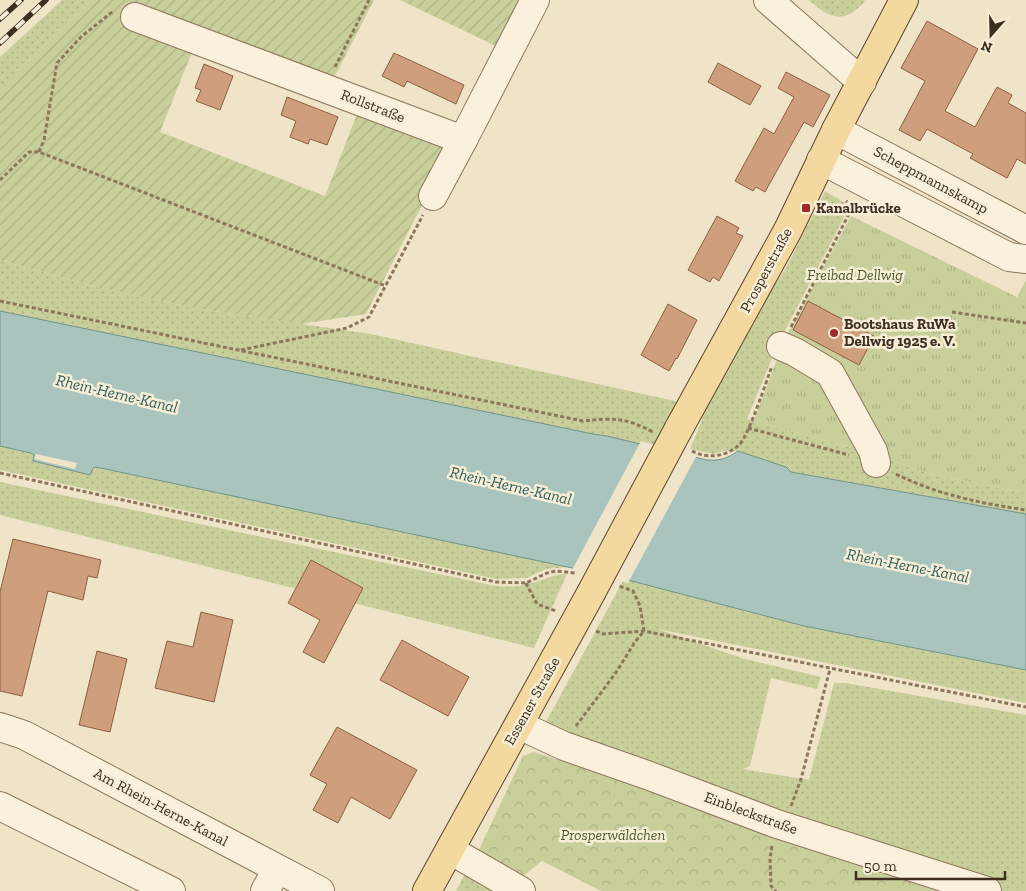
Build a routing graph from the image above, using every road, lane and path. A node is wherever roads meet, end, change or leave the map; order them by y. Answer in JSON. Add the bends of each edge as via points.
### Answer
{"nodes":[{"id":1,"x":370,"y":0,"type":"edge"},
{"id":2,"x":535,"y":0,"type":"edge"},
{"id":3,"x":768,"y":0,"type":"edge"},
{"id":4,"x":904,"y":0,"type":"edge"},
{"id":5,"x":135,"y":17,"type":"joint"},
{"id":6,"x":862,"y":82,"type":"junction"},
{"id":7,"x":325,"y":88,"type":"junction"},
{"id":8,"x":836,"y":130,"type":"junction"},
{"id":9,"x":463,"y":140,"type":"junction"},
{"id":10,"x":39,"y":152,"type":"junction"},
{"id":11,"x":816,"y":170,"type":"junction"},
{"id":12,"x":0,"y":180,"type":"edge"},
{"id":13,"x":433,"y":196,"type":"joint"},
{"id":14,"x":1026,"y":230,"type":"edge"},
{"id":15,"x":1026,"y":259,"type":"edge"},
{"id":16,"x":386,"y":286,"type":"junction"},
{"id":17,"x":0,"y":301,"type":"edge"},
{"id":18,"x":952,"y":312,"type":"dead end"},
{"id":19,"x":1026,"y":323,"type":"edge"},
{"id":20,"x":781,"y":346,"type":"junction"},
{"id":21,"x":238,"y":350,"type":"junction"},
{"id":22,"x":676,"y":439,"type":"junction"},
{"id":23,"x":876,"y":463,"type":"dead end"},
{"id":24,"x":0,"y":473,"type":"edge"},
{"id":25,"x":634,"y":510,"type":"joint"},
{"id":26,"x":526,"y":583,"type":"junction"},
{"id":27,"x":587,"y":584,"type":"junction"},
{"id":28,"x":616,"y":585,"type":"dead end"},
{"id":29,"x":552,"y":609,"type":"dead end"},
{"id":30,"x":644,"y":631,"type":"junction"},
{"id":31,"x":603,"y":634,"type":"dead end"},
{"id":32,"x":830,"y":669,"type":"junction"},
{"id":33,"x":1026,"y":707,"type":"edge"},
{"id":34,"x":519,"y":725,"type":"junction"},
{"id":35,"x":0,"y":727,"type":"edge"},
{"id":36,"x":564,"y":746,"type":"junction"},
{"id":37,"x":0,"y":806,"type":"edge"},
{"id":38,"x":781,"y":825,"type":"junction"},
{"id":39,"x":450,"y":850,"type":"junction"},
{"id":40,"x":271,"y":880,"type":"edge"},
{"id":41,"x":171,"y":891,"type":"edge"},
{"id":42,"x":320,"y":891,"type":"edge"},
{"id":43,"x":427,"y":891,"type":"edge"},
{"id":44,"x":521,"y":891,"type":"edge"},
{"id":45,"x":776,"y":891,"type":"edge"},
{"id":46,"x":987,"y":891,"type":"edge"}],
"edges":[{"from":1,"to":7,"type":"path"},
{"from":2,"to":9,"type":"street"},
{"from":3,"to":6,"type":"street"},
{"from":4,"to":6,"type":"main road","name":"Prosperstraße"},
{"from":5,"to":7,"type":"street","name":"Rollstraße"},
{"from":5,"to":10,"type":"path","via":[[113,12],[81,37],[57,63],[44,140]]},
{"from":6,"to":8,"type":"main road","name":"Prosperstraße"},
{"from":7,"to":9,"type":"street","name":"Rollstraße"},
{"from":8,"to":11,"type":"main road","name":"Prosperstraße"},
{"from":8,"to":14,"type":"street","name":"Scheppmannskamp"},
{"from":9,"to":13,"type":"street"},
{"from":10,"to":12,"type":"path","via":[[29,152]]},
{"from":10,"to":16,"type":"path"},
{"from":11,"to":15,"type":"street","name":"Scheppmannskamp","via":[[1009,257]]},
{"from":11,"to":20,"type":"path","via":[[824,188],[853,206]]},
{"from":11,"to":22,"type":"main road","name":"Prosperstraße","via":[[788,230]]},
{"from":13,"to":16,"type":"path"},
{"from":16,"to":21,"type":"path","via":[[368,317],[347,328]]},
{"from":17,"to":21,"type":"path"},
{"from":18,"to":19,"type":"path"},
{"from":20,"to":22,"type":"path","via":[[740,443],[714,456],[699,455]]},
{"from":20,"to":23,"type":"street","via":[[830,373],[874,451]]},
{"from":21,"to":22,"type":"path","via":[[583,421],[625,420]]},
{"from":22,"to":25,"type":"main road","name":"Prosperstraße","bridge":true},
{"from":24,"to":26,"type":"path","via":[[496,582]]},
{"from":25,"to":27,"type":"main road","name":"Essener Straße","bridge":true},
{"from":26,"to":27,"type":"path","via":[[547,573],[566,571]]},
{"from":26,"to":29,"type":"path","via":[[537,604]]},
{"from":27,"to":34,"type":"main road","name":"Essener Straße"},
{"from":28,"to":30,"type":"path","via":[[633,591],[640,606]]},
{"from":30,"to":31,"type":"path"},
{"from":30,"to":32,"type":"path"},
{"from":30,"to":36,"type":"path"},
{"from":32,"to":33,"type":"path"},
{"from":32,"to":38,"type":"path","via":[[801,779]]},
{"from":34,"to":36,"type":"street","name":"Einbleckstraße"},
{"from":34,"to":39,"type":"main road","name":"Essener Straße"},
{"from":35,"to":40,"type":"street","name":"Am Rhein-Herne-Kanal","via":[[24,735]]},
{"from":36,"to":38,"type":"street","name":"Einbleckstraße"},
{"from":37,"to":41,"type":"street"},
{"from":38,"to":45,"type":"path","via":[[774,831],[770,858],[771,886]]},
{"from":38,"to":46,"type":"street","name":"Einbleckstraße"},
{"from":39,"to":43,"type":"main road","name":"Essener Straße"},
{"from":39,"to":44,"type":"street"},
{"from":40,"to":42,"type":"street","name":"Am Rhein-Herne-Kanal"}]}
